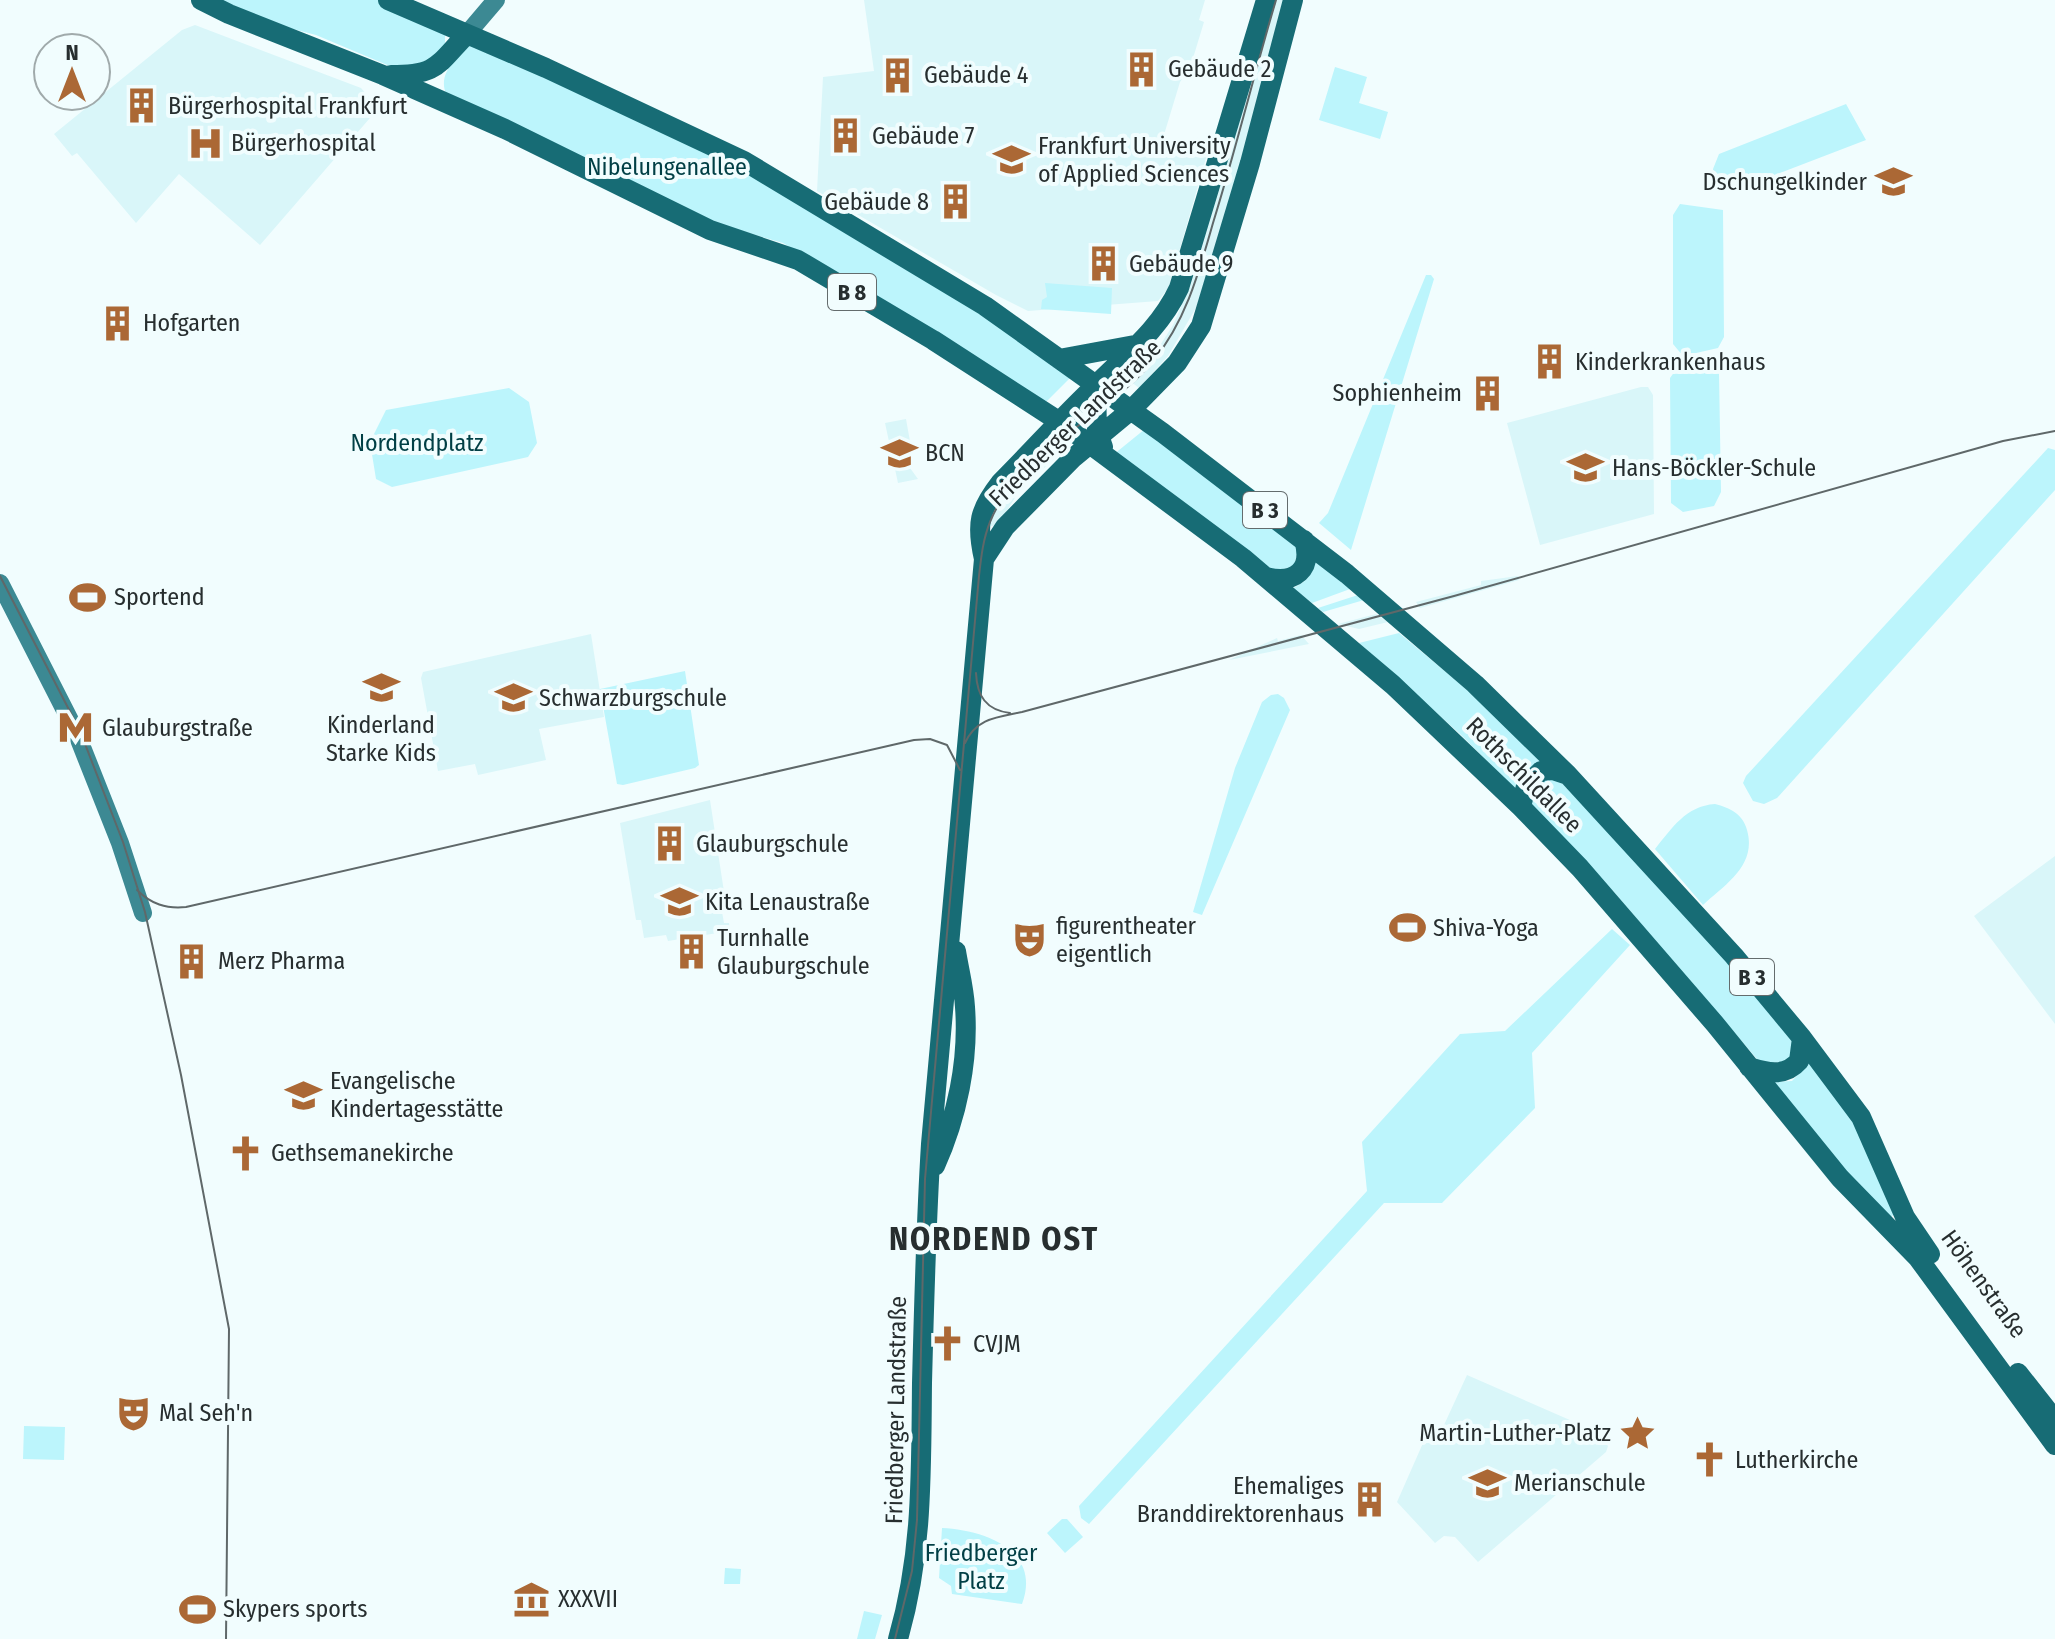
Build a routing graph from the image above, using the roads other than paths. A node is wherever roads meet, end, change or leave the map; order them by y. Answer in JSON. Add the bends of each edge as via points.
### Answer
{"nodes":[{"id":1,"x":201,"y":0,"type":"edge"},
{"id":2,"x":388,"y":0,"type":"edge"},
{"id":3,"x":496,"y":0,"type":"edge"},
{"id":4,"x":1266,"y":0,"type":"edge"},
{"id":5,"x":1293,"y":0,"type":"edge"},
{"id":6,"x":467,"y":34,"type":"junction"},
{"id":7,"x":383,"y":75,"type":"junction"},
{"id":8,"x":1140,"y":344,"type":"junction"},
{"id":9,"x":1059,"y":359,"type":"junction"},
{"id":10,"x":1087,"y":385,"type":"junction"},
{"id":11,"x":1131,"y":410,"type":"junction"},
{"id":12,"x":1060,"y":422,"type":"junction"},
{"id":13,"x":1163,"y":433,"type":"joint"},
{"id":14,"x":1094,"y":444,"type":"junction"},
{"id":15,"x":1304,"y":540,"type":"junction"},
{"id":16,"x":984,"y":559,"type":"junction"},
{"id":17,"x":1266,"y":577,"type":"junction"},
{"id":18,"x":0,"y":583,"type":"edge"},
{"id":19,"x":1568,"y":775,"type":"junction"},
{"id":20,"x":1521,"y":807,"type":"junction"},
{"id":21,"x":143,"y":913,"type":"dead end"},
{"id":22,"x":1802,"y":1038,"type":"junction"},
{"id":23,"x":1749,"y":1067,"type":"junction"},
{"id":24,"x":1885,"y":1171,"type":"joint"},
{"id":25,"x":1891,"y":1229,"type":"joint"},
{"id":26,"x":2055,"y":1420,"type":"edge"},
{"id":27,"x":2055,"y":1445,"type":"edge"},
{"id":28,"x":898,"y":1639,"type":"edge"}],
"edges":[{"from":1,"to":7,"type":"main road","number":"B 8"},
{"from":2,"to":6,"type":"main road","number":"B 8"},
{"from":3,"to":6,"type":"main road"},
{"from":4,"to":8,"type":"main road","name":"Friedberger Landstraße","via":[[1179,288],[1163,318]]},
{"from":5,"to":11,"type":"main road","name":"Friedberger Landstraße","via":[[1201,326],[1177,363]]},
{"from":6,"to":7,"type":"main road","via":[[432,70]]},
{"from":6,"to":9,"type":"main road","number":"B 8","via":[[744,161],[985,306]]},
{"from":7,"to":12,"type":"main road","number":"B 8","via":[[710,230],[798,260]]},
{"from":8,"to":9,"type":"main road"},
{"from":8,"to":10,"type":"main road","name":"Friedberger Landstraße"},
{"from":9,"to":10,"type":"main road","number":"B 8"},
{"from":10,"to":11,"type":"main road","number":"B 8"},
{"from":10,"to":12,"type":"main road","name":"Friedberger Landstraße"},
{"from":10,"to":14,"type":"main road"},
{"from":11,"to":13,"type":"main road","name":"Rothschildallee","number":"B 8"},
{"from":11,"to":14,"type":"main road","name":"Friedberger Landstraße"},
{"from":12,"to":14,"type":"main road","name":"Rothschildallee","number":"B 3"},
{"from":12,"to":16,"type":"main road","name":"Friedberger Landstraße","via":[[984,507],[978,533]]},
{"from":13,"to":15,"type":"main road","name":"Rothschildallee","number":"B 3"},
{"from":14,"to":16,"type":"main road","name":"Friedberger Landstraße","via":[[1073,458],[1005,527]]},
{"from":14,"to":17,"type":"main road","name":"Rothschildallee","number":"B 3"},
{"from":15,"to":17,"type":"main road","via":[[1307,559],[1299,573],[1284,580]]},
{"from":15,"to":19,"type":"main road","name":"Rothschildallee","number":"B 3","via":[[1475,684]]},
{"from":16,"to":28,"type":"main road","name":"Friedberger Landstraße","via":[[928,1179],[918,1544]]},
{"from":17,"to":20,"type":"main road","name":"Rothschildallee","number":"B 3","via":[[1385,678]]},
{"from":18,"to":21,"type":"main road","via":[[81,745]]},
{"from":19,"to":20,"type":"main road","via":[[1541,771],[1526,786]]},
{"from":19,"to":22,"type":"main road","name":"Rothschildallee","number":"B 3","via":[[1700,917]]},
{"from":20,"to":23,"type":"main road","name":"Rothschildallee","number":"B 3","via":[[1637,932]]},
{"from":22,"to":23,"type":"main road","via":[[1799,1061],[1787,1071]]},
{"from":22,"to":24,"type":"main road","name":"Rothschildallee","number":"B 3","via":[[1861,1117]]},
{"from":23,"to":25,"type":"main road","name":"Rothschildallee","number":"B 3","via":[[1840,1178]]},
{"from":24,"to":26,"type":"main road","name":"Höhenstraße","number":"B 3","via":[[1913,1231]]},
{"from":25,"to":27,"type":"main road","name":"Höhenstraße","number":"B 3"}]}
